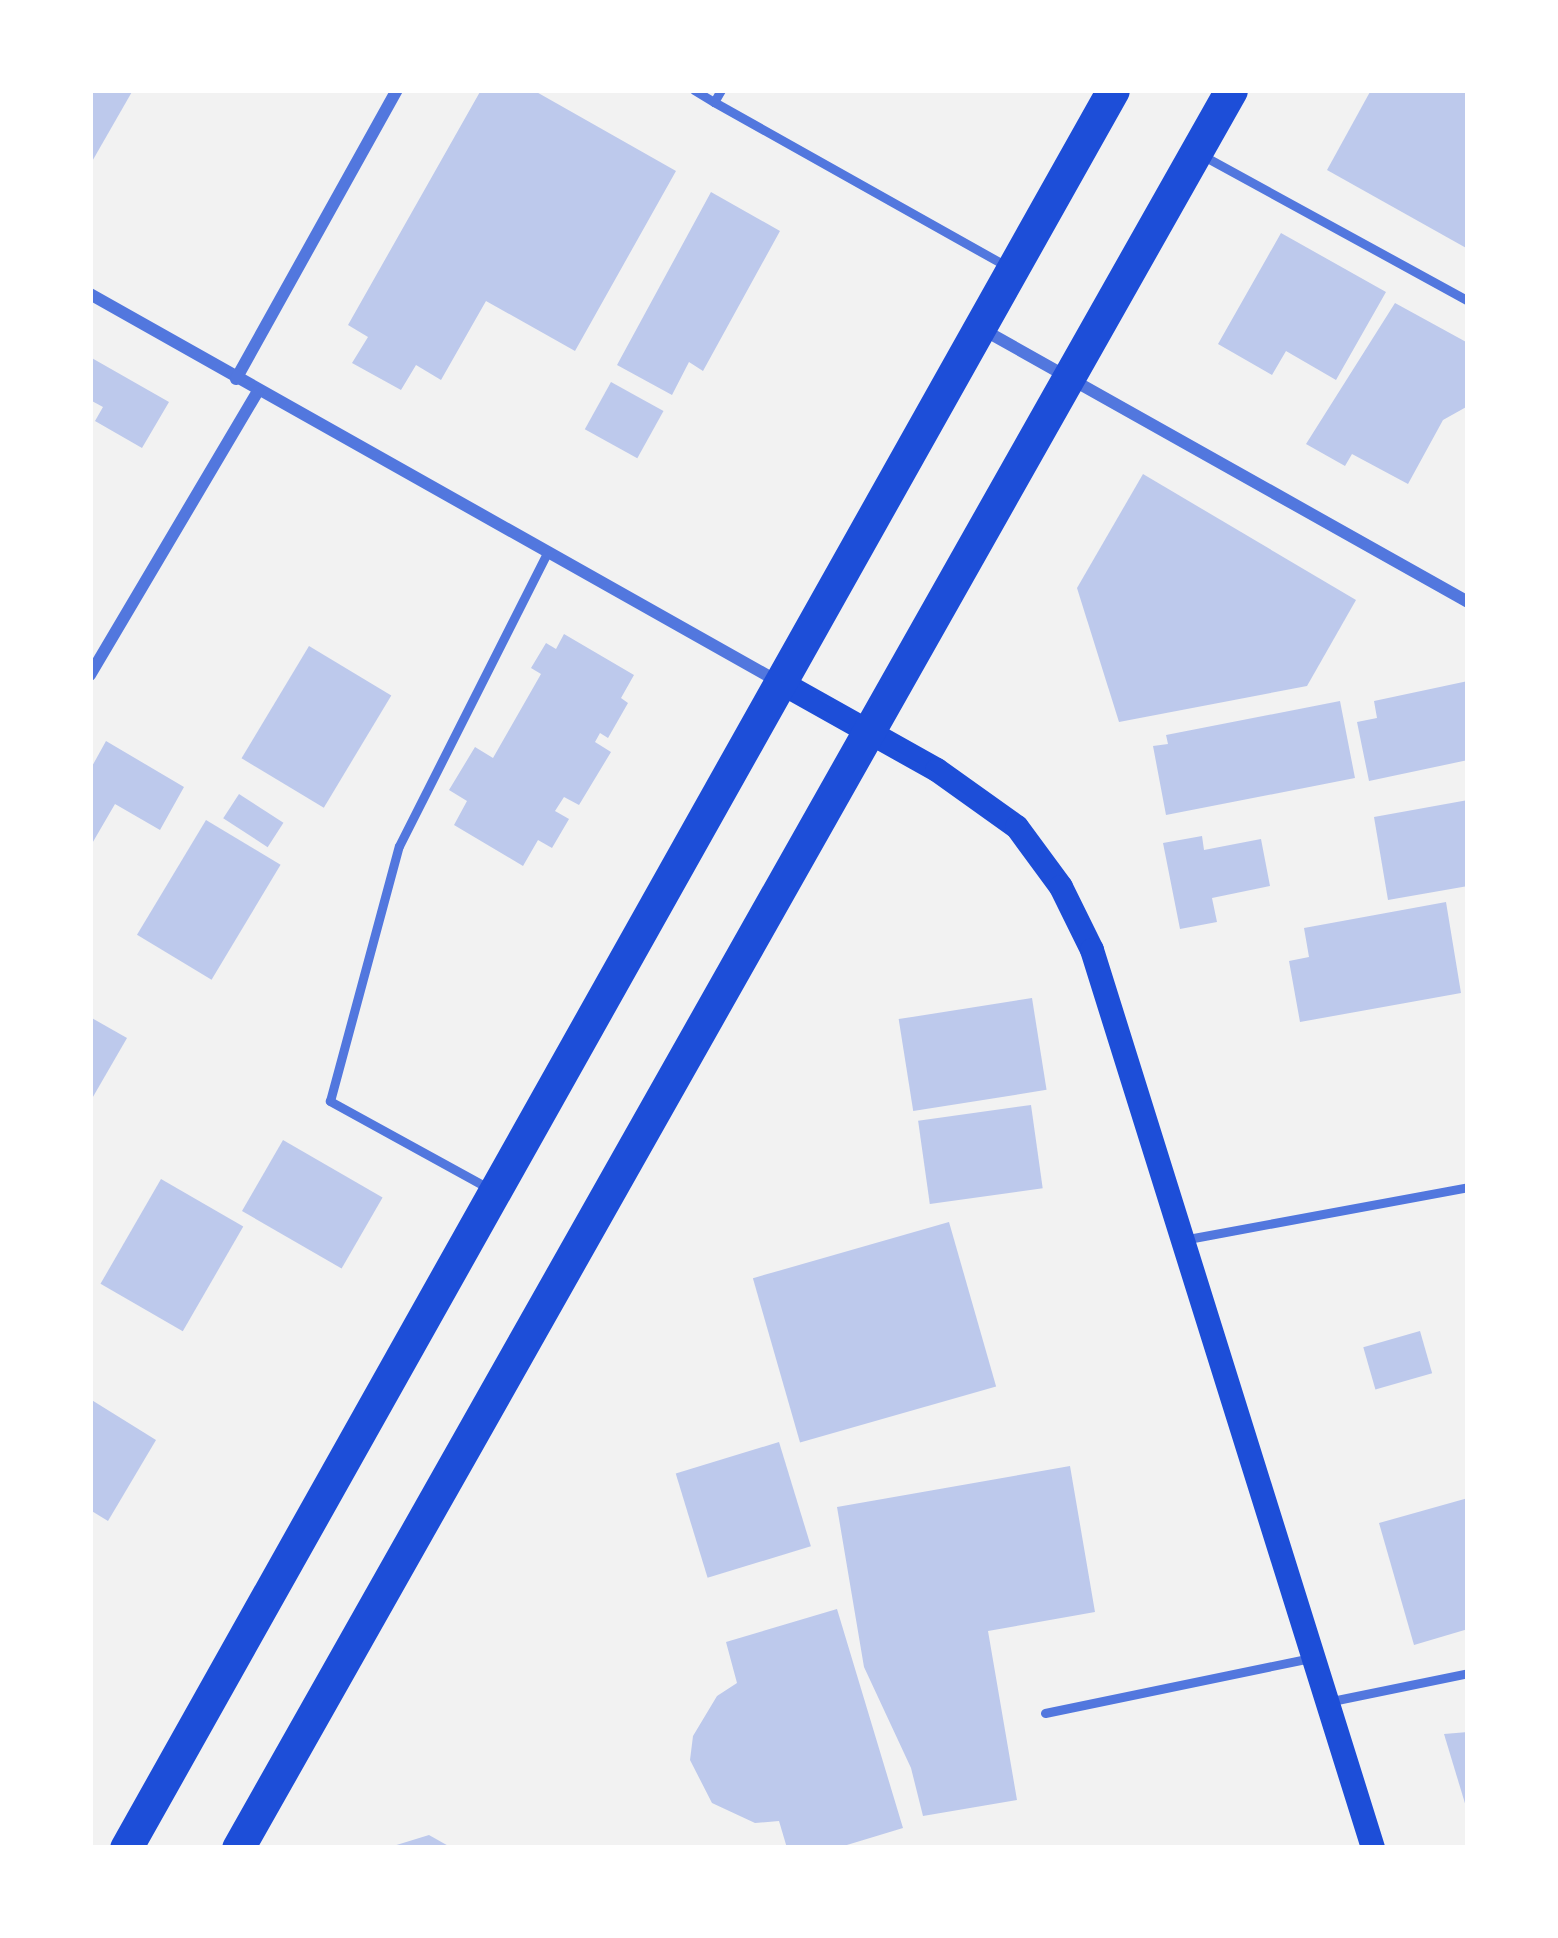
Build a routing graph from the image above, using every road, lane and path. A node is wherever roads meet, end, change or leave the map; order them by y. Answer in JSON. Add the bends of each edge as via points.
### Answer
{"nodes":[{"id":1,"x":397,"y":90,"type":"edge"},
{"id":2,"x":694,"y":90,"type":"edge"},
{"id":3,"x":721,"y":90,"type":"edge"},
{"id":4,"x":1113,"y":90,"type":"edge"},
{"id":5,"x":1231,"y":90,"type":"edge"},
{"id":6,"x":714,"y":102,"type":"junction"},
{"id":7,"x":1195,"y":152,"type":"junction"},
{"id":8,"x":1012,"y":270,"type":"junction"},
{"id":9,"x":90,"y":294,"type":"edge"},
{"id":10,"x":1468,"y":301,"type":"edge"},
{"id":11,"x":980,"y":328,"type":"junction"},
{"id":12,"x":1067,"y":375,"type":"junction"},
{"id":13,"x":236,"y":379,"type":"junction"},
{"id":14,"x":258,"y":391,"type":"junction"},
{"id":15,"x":548,"y":553,"type":"junction"},
{"id":16,"x":1468,"y":602,"type":"edge"},
{"id":17,"x":90,"y":675,"type":"edge"},
{"id":18,"x":780,"y":682,"type":"junction"},
{"id":19,"x":870,"y":734,"type":"junction"},
{"id":20,"x":1468,"y":1187,"type":"edge"},
{"id":21,"x":495,"y":1191,"type":"junction"},
{"id":22,"x":1183,"y":1240,"type":"junction"},
{"id":23,"x":1313,"y":1658,"type":"junction"},
{"id":24,"x":1468,"y":1673,"type":"edge"},
{"id":25,"x":1328,"y":1702,"type":"junction"},
{"id":26,"x":1045,"y":1713,"type":"dead end"},
{"id":27,"x":126,"y":1848,"type":"edge"},
{"id":28,"x":238,"y":1848,"type":"edge"},
{"id":29,"x":1373,"y":1848,"type":"edge"}],
"edges":[{"from":1,"to":13,"type":"street"},
{"from":2,"to":6,"type":"lane"},
{"from":3,"to":6,"type":"lane"},
{"from":4,"to":8,"type":"highway"},
{"from":5,"to":7,"type":"highway"},
{"from":6,"to":8,"type":"lane"},
{"from":7,"to":10,"type":"lane"},
{"from":7,"to":12,"type":"highway"},
{"from":8,"to":11,"type":"highway"},
{"from":9,"to":13,"type":"street"},
{"from":11,"to":12,"type":"street"},
{"from":11,"to":18,"type":"highway"},
{"from":12,"to":16,"type":"street"},
{"from":12,"to":19,"type":"highway"},
{"from":13,"to":14,"type":"street"},
{"from":14,"to":15,"type":"street"},
{"from":14,"to":17,"type":"street"},
{"from":15,"to":18,"type":"street"},
{"from":15,"to":21,"type":"lane","via":[[399,846],[331,1101]]},
{"from":18,"to":19,"type":"main road"},
{"from":18,"to":21,"type":"highway"},
{"from":19,"to":22,"type":"main road","via":[[1017,827],[1061,887],[1092,950]]},
{"from":19,"to":28,"type":"highway"},
{"from":20,"to":22,"type":"lane"},
{"from":21,"to":27,"type":"highway"},
{"from":22,"to":23,"type":"main road"},
{"from":23,"to":25,"type":"main road"},
{"from":23,"to":26,"type":"lane"},
{"from":24,"to":25,"type":"lane"},
{"from":25,"to":29,"type":"main road"}]}
